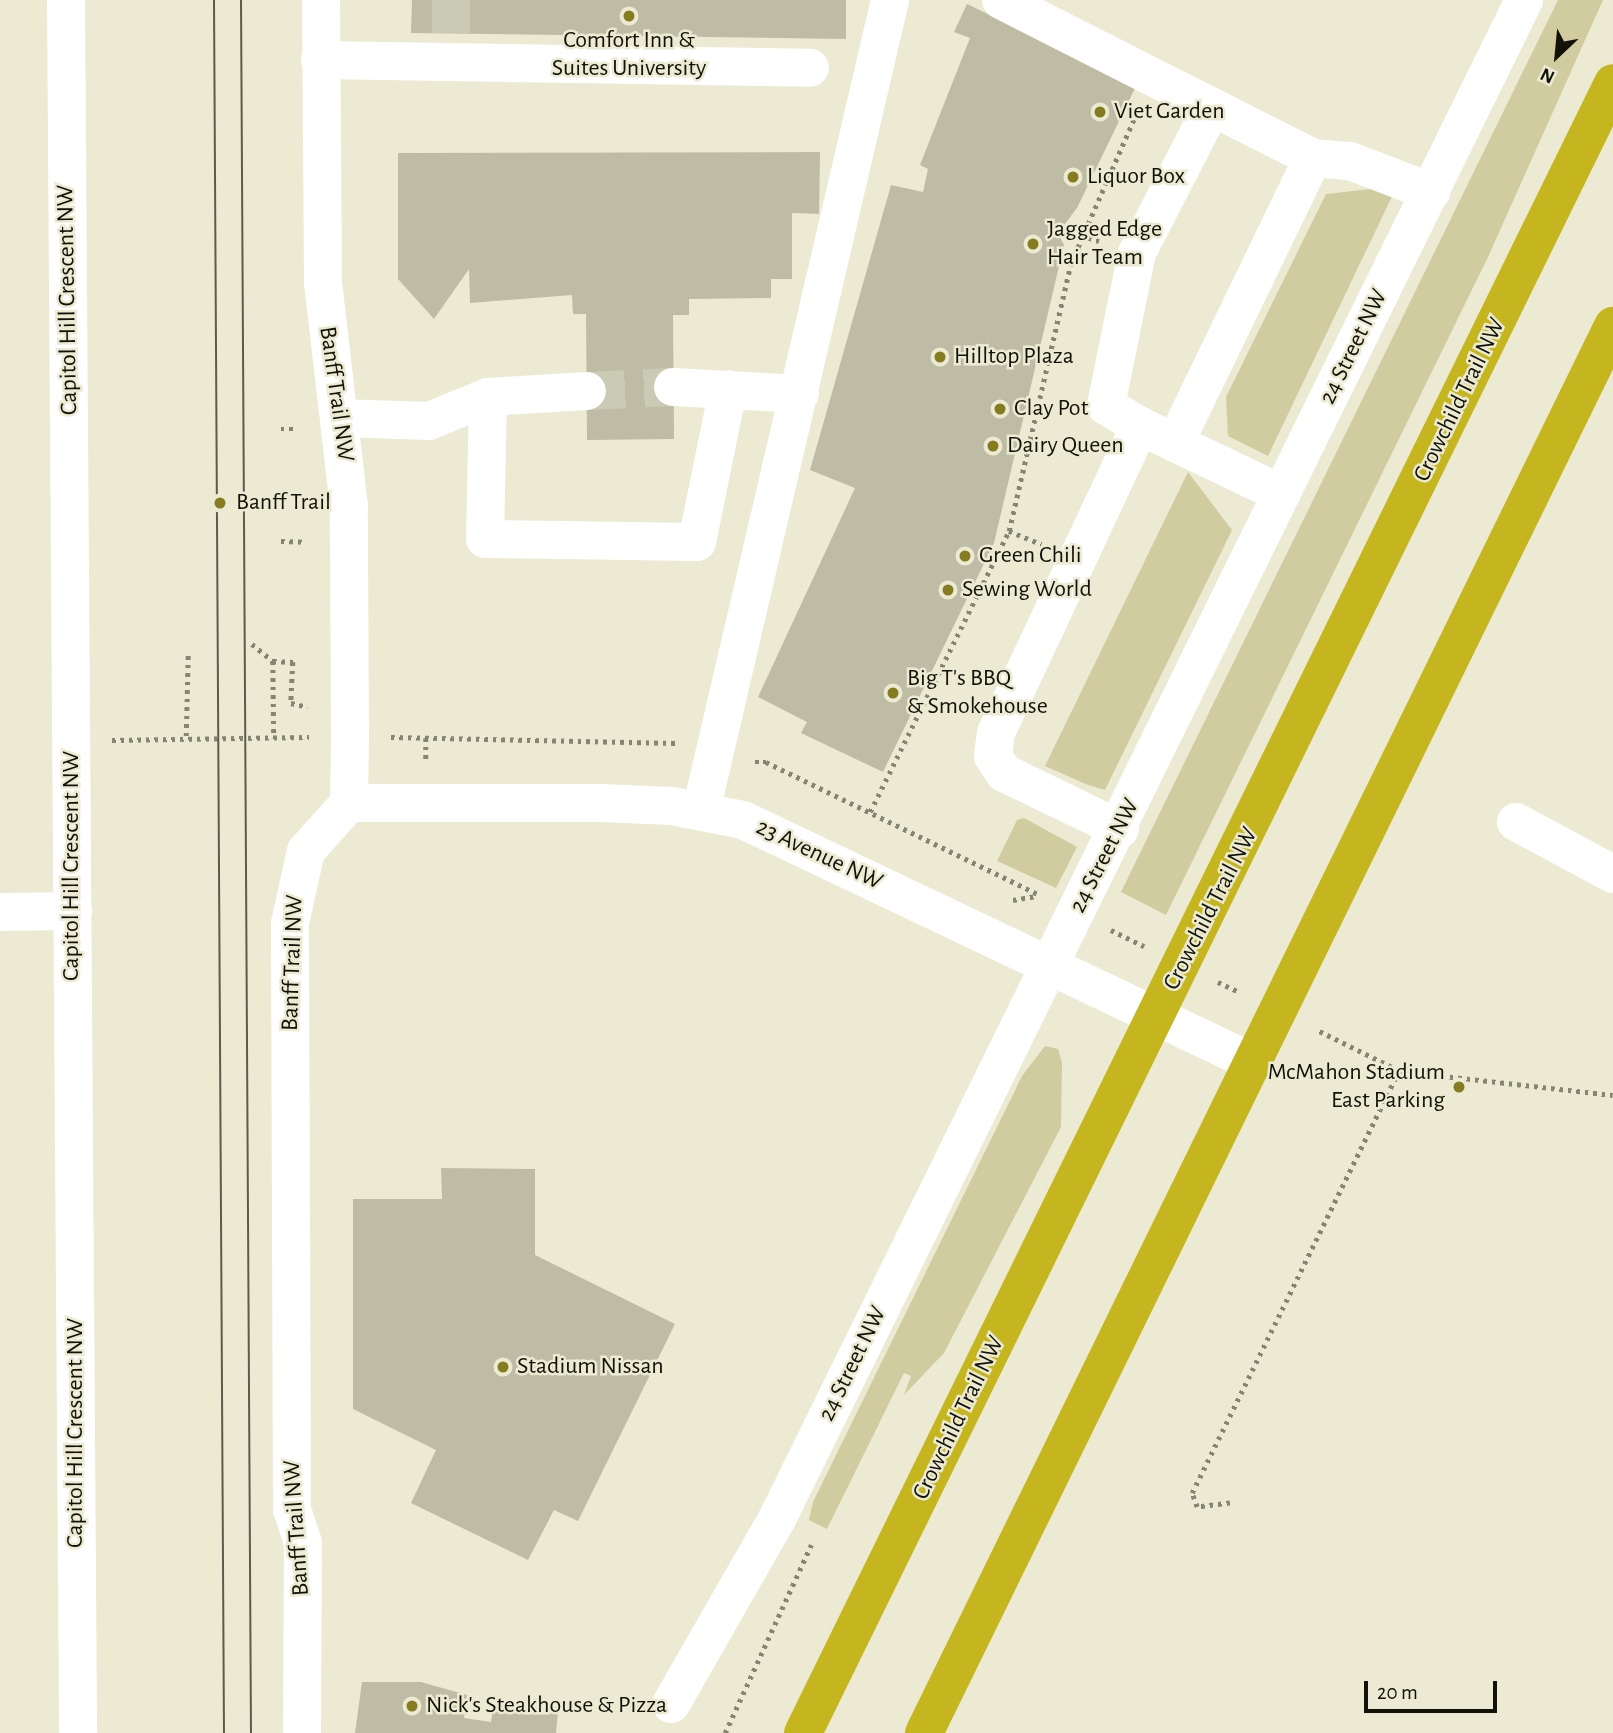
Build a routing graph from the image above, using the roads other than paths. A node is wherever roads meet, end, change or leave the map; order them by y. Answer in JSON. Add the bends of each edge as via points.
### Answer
{"nodes":[{"id":1,"x":66,"y":0,"type":"edge"},
{"id":2,"x":321,"y":0,"type":"edge"},
{"id":3,"x":890,"y":0,"type":"edge"},
{"id":4,"x":1001,"y":0,"type":"edge"},
{"id":5,"x":1524,"y":0,"type":"edge"},
{"id":6,"x":320,"y":60,"type":"junction"},
{"id":7,"x":810,"y":68,"type":"dead end"},
{"id":8,"x":1613,"y":83,"type":"edge"},
{"id":9,"x":1212,"y":107,"type":"junction"},
{"id":10,"x":1313,"y":158,"type":"junction"},
{"id":11,"x":1431,"y":192,"type":"junction"},
{"id":12,"x":1613,"y":326,"type":"edge"},
{"id":13,"x":673,"y":387,"type":"tunnel mouth"},
{"id":14,"x":728,"y":389,"type":"junction"},
{"id":15,"x":587,"y":391,"type":"tunnel mouth"},
{"id":16,"x":800,"y":394,"type":"junction"},
{"id":17,"x":488,"y":397,"type":"junction"},
{"id":18,"x":340,"y":418,"type":"junction"},
{"id":19,"x":1140,"y":426,"type":"junction"},
{"id":20,"x":1175,"y":443,"type":"junction"},
{"id":21,"x":1282,"y":494,"type":"junction"},
{"id":22,"x":349,"y":803,"type":"junction"},
{"id":23,"x":701,"y":811,"type":"junction"},
{"id":24,"x":1516,"y":822,"type":"dead end"},
{"id":25,"x":1120,"y":829,"type":"junction"},
{"id":26,"x":1613,"y":874,"type":"edge"},
{"id":27,"x":73,"y":911,"type":"junction"},
{"id":28,"x":0,"y":912,"type":"edge"},
{"id":29,"x":1048,"y":968,"type":"junction"},
{"id":30,"x":1156,"y":1018,"type":"junction"},
{"id":31,"x":1252,"y":1062,"type":"junction"},
{"id":32,"x":671,"y":1704,"type":"dead end"},
{"id":33,"x":78,"y":1733,"type":"edge"},
{"id":34,"x":302,"y":1733,"type":"edge"},
{"id":35,"x":803,"y":1733,"type":"edge"},
{"id":36,"x":923,"y":1733,"type":"edge"}],
"edges":[{"from":1,"to":27,"type":"street","name":"Capitol Hill Crescent NW"},
{"from":2,"to":6,"type":"street","name":"Banff Trail NW"},
{"from":3,"to":16,"type":"street"},
{"from":4,"to":9,"type":"street"},
{"from":5,"to":11,"type":"street","name":"24 Street NW"},
{"from":6,"to":7,"type":"street","via":[[450,48]]},
{"from":6,"to":18,"type":"street","name":"Banff Trail NW","via":[[323,282]]},
{"from":8,"to":30,"type":"highway","name":"Crowchild Trail NW"},
{"from":9,"to":10,"type":"street"},
{"from":9,"to":19,"type":"street","via":[[1137,253],[1106,406]]},
{"from":10,"to":11,"type":"street","via":[[1350,161]]},
{"from":10,"to":20,"type":"street"},
{"from":11,"to":21,"type":"street","name":"24 Street NW"},
{"from":12,"to":31,"type":"highway"},
{"from":13,"to":14,"type":"street"},
{"from":14,"to":16,"type":"street"},
{"from":14,"to":17,"type":"street","via":[[697,542],[485,539]]},
{"from":15,"to":17,"type":"street"},
{"from":16,"to":23,"type":"street","via":[[719,751]]},
{"from":17,"to":18,"type":"street","via":[[429,421]]},
{"from":18,"to":22,"type":"street","name":"Banff Trail NW","via":[[349,507]]},
{"from":19,"to":20,"type":"street"},
{"from":19,"to":25,"type":"street","via":[[996,733],[993,757],[1004,773]]},
{"from":20,"to":21,"type":"street"},
{"from":21,"to":25,"type":"street","name":"24 Street NW"},
{"from":22,"to":23,"type":"street","name":"23 Avenue NW","via":[[601,803]]},
{"from":22,"to":34,"type":"street","name":"Banff Trail NW","via":[[306,851],[290,923],[292,1509],[303,1543]]},
{"from":23,"to":29,"type":"street","name":"23 Avenue NW","via":[[798,842]]},
{"from":24,"to":26,"type":"street"},
{"from":25,"to":29,"type":"street","name":"24 Street NW"},
{"from":27,"to":28,"type":"street"},
{"from":27,"to":33,"type":"street","name":"Capitol Hill Crescent NW"},
{"from":29,"to":30,"type":"street","name":"23 Avenue NW"},
{"from":29,"to":32,"type":"street","name":"24 Street NW","via":[[777,1520]]},
{"from":30,"to":31,"type":"street","name":"23 Avenue NW"},
{"from":30,"to":35,"type":"highway","name":"Crowchild Trail NW"},
{"from":31,"to":36,"type":"highway"}]}
